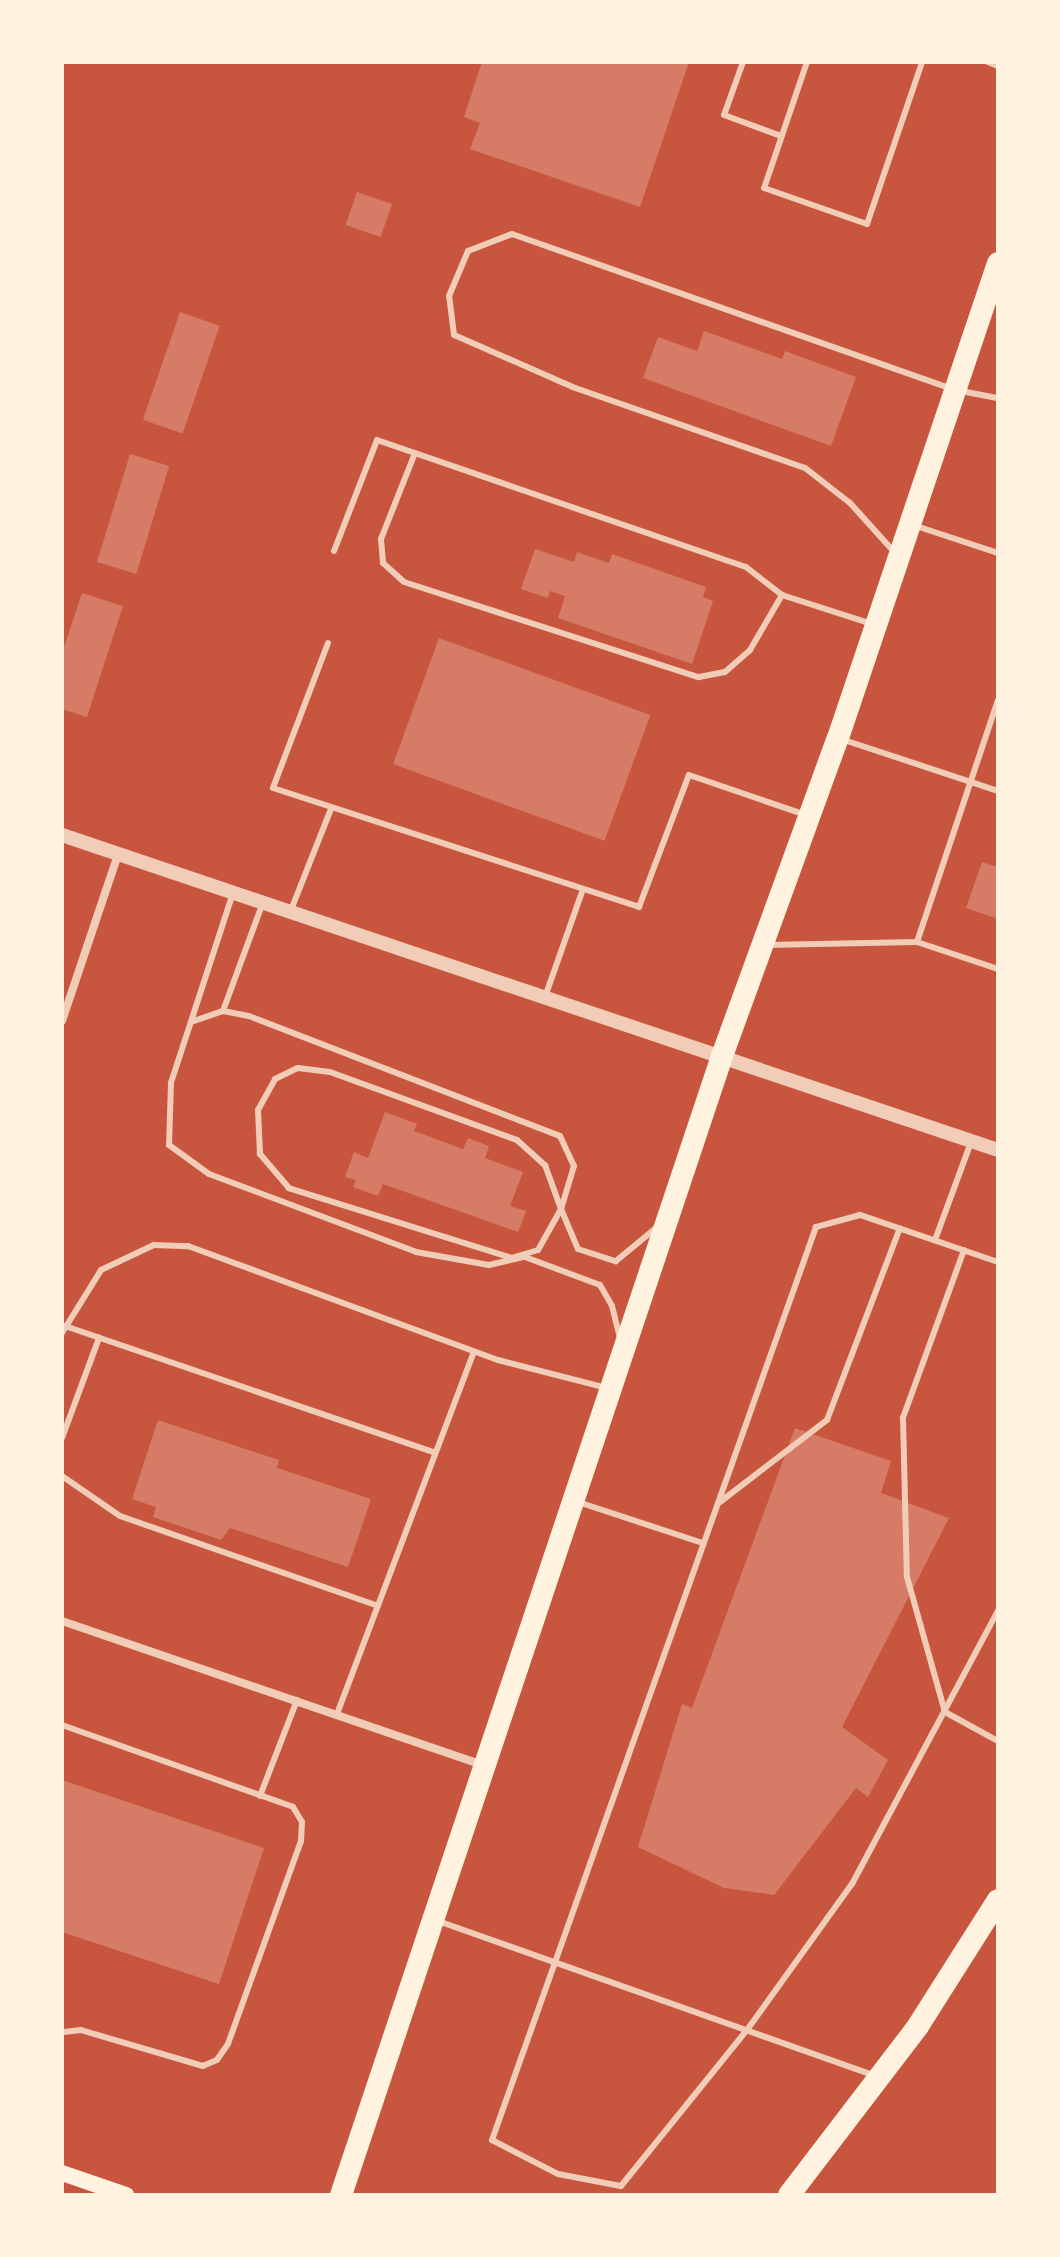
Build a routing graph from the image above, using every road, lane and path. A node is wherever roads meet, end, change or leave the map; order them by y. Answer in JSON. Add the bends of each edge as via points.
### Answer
{"nodes":[{"id":1,"x":743,"y":62,"type":"edge"},
{"id":2,"x":807,"y":62,"type":"edge"},
{"id":3,"x":922,"y":62,"type":"edge"},
{"id":4,"x":988,"y":62,"type":"edge"},
{"id":5,"x":998,"y":66,"type":"edge"},
{"id":6,"x":781,"y":136,"type":"junction"},
{"id":7,"x":998,"y":263,"type":"edge"},
{"id":8,"x":955,"y":389,"type":"junction"},
{"id":9,"x":998,"y":398,"type":"edge"},
{"id":10,"x":415,"y":453,"type":"junction"},
{"id":11,"x":910,"y":523,"type":"junction"},
{"id":12,"x":334,"y":551,"type":"dead end"},
{"id":13,"x":998,"y":553,"type":"edge"},
{"id":14,"x":898,"y":557,"type":"junction"},
{"id":15,"x":782,"y":595,"type":"junction"},
{"id":16,"x":875,"y":625,"type":"junction"},
{"id":17,"x":328,"y":643,"type":"dead end"},
{"id":18,"x":998,"y":700,"type":"edge"},
{"id":19,"x":838,"y":738,"type":"junction"},
{"id":20,"x":969,"y":781,"type":"junction"},
{"id":21,"x":998,"y":791,"type":"edge"},
{"id":22,"x":331,"y":809,"type":"junction"},
{"id":23,"x":809,"y":816,"type":"junction"},
{"id":24,"x":62,"y":835,"type":"edge"},
{"id":25,"x":118,"y":855,"type":"junction"},
{"id":26,"x":582,"y":892,"type":"junction"},
{"id":27,"x":233,"y":893,"type":"junction"},
{"id":28,"x":263,"y":903,"type":"junction"},
{"id":29,"x":290,"y":912,"type":"junction"},
{"id":30,"x":917,"y":942,"type":"junction"},
{"id":31,"x":762,"y":945,"type":"junction"},
{"id":32,"x":998,"y":959,"type":"edge"},
{"id":33,"x":996,"y":969,"type":"edge"},
{"id":34,"x":545,"y":997,"type":"junction"},
{"id":35,"x":223,"y":1011,"type":"junction"},
{"id":36,"x":62,"y":1021,"type":"edge"},
{"id":37,"x":191,"y":1022,"type":"junction"},
{"id":38,"x":722,"y":1056,"type":"junction"},
{"id":39,"x":971,"y":1141,"type":"junction"},
{"id":40,"x":998,"y":1150,"type":"edge"},
{"id":41,"x":561,"y":1209,"type":"junction"},
{"id":42,"x":668,"y":1218,"type":"junction"},
{"id":43,"x":900,"y":1228,"type":"junction"},
{"id":44,"x":935,"y":1240,"type":"junction"},
{"id":45,"x":964,"y":1250,"type":"junction"},
{"id":46,"x":525,"y":1257,"type":"junction"},
{"id":47,"x":998,"y":1262,"type":"edge"},
{"id":48,"x":64,"y":1330,"type":"edge"},
{"id":49,"x":99,"y":1338,"type":"junction"},
{"id":50,"x":623,"y":1351,"type":"junction"},
{"id":51,"x":474,"y":1352,"type":"junction"},
{"id":52,"x":610,"y":1389,"type":"junction"},
{"id":53,"x":62,"y":1438,"type":"edge"},
{"id":54,"x":435,"y":1453,"type":"junction"},
{"id":55,"x":62,"y":1476,"type":"edge"},
{"id":56,"x":575,"y":1501,"type":"junction"},
{"id":57,"x":718,"y":1504,"type":"junction"},
{"id":58,"x":703,"y":1543,"type":"junction"},
{"id":59,"x":378,"y":1606,"type":"junction"},
{"id":60,"x":998,"y":1610,"type":"edge"},
{"id":61,"x":62,"y":1621,"type":"edge"},
{"id":62,"x":297,"y":1700,"type":"junction"},
{"id":63,"x":945,"y":1712,"type":"junction"},
{"id":64,"x":337,"y":1714,"type":"junction"},
{"id":65,"x":62,"y":1725,"type":"edge"},
{"id":66,"x":998,"y":1741,"type":"edge"},
{"id":67,"x":488,"y":1766,"type":"junction"},
{"id":68,"x":260,"y":1796,"type":"junction"},
{"id":69,"x":998,"y":1900,"type":"edge"},
{"id":70,"x":435,"y":1920,"type":"junction"},
{"id":71,"x":558,"y":1963,"type":"junction"},
{"id":72,"x":747,"y":2030,"type":"junction"},
{"id":73,"x":63,"y":2032,"type":"edge"},
{"id":74,"x":879,"y":2077,"type":"junction"},
{"id":75,"x":62,"y":2173,"type":"edge"},
{"id":76,"x":126,"y":2195,"type":"edge"},
{"id":77,"x":341,"y":2195,"type":"edge"},
{"id":78,"x":789,"y":2195,"type":"edge"}],
"edges":[{"from":1,"to":6,"type":"lane","via":[[724,115]]},
{"from":2,"to":6,"type":"lane"},
{"from":3,"to":6,"type":"lane","via":[[867,224],[764,188]]},
{"from":4,"to":5,"type":"lane"},
{"from":7,"to":8,"type":"highway"},
{"from":8,"to":9,"type":"lane"},
{"from":8,"to":11,"type":"highway"},
{"from":8,"to":14,"type":"lane","via":[[512,234],[468,251],[449,296],[454,335],[575,388],[805,468],[850,503]]},
{"from":10,"to":12,"type":"lane","via":[[377,440]]},
{"from":10,"to":15,"type":"lane","via":[[746,567]]},
{"from":10,"to":15,"type":"lane","via":[[381,539],[383,563],[404,582],[699,677],[725,672],[750,650]]},
{"from":11,"to":13,"type":"lane"},
{"from":11,"to":14,"type":"highway"},
{"from":14,"to":16,"type":"highway"},
{"from":15,"to":16,"type":"lane"},
{"from":16,"to":19,"type":"highway"},
{"from":17,"to":22,"type":"lane","via":[[273,788]]},
{"from":18,"to":20,"type":"lane"},
{"from":19,"to":20,"type":"lane"},
{"from":19,"to":23,"type":"highway"},
{"from":20,"to":21,"type":"lane"},
{"from":20,"to":30,"type":"lane"},
{"from":22,"to":26,"type":"lane"},
{"from":22,"to":29,"type":"lane"},
{"from":23,"to":26,"type":"lane","via":[[689,775],[639,907]]},
{"from":23,"to":31,"type":"highway"},
{"from":24,"to":25,"type":"street"},
{"from":25,"to":27,"type":"street"},
{"from":25,"to":36,"type":"street"},
{"from":26,"to":34,"type":"lane"},
{"from":27,"to":28,"type":"street"},
{"from":27,"to":37,"type":"lane"},
{"from":28,"to":29,"type":"street"},
{"from":28,"to":35,"type":"lane"},
{"from":29,"to":34,"type":"street"},
{"from":30,"to":31,"type":"lane"},
{"from":30,"to":33,"type":"lane"},
{"from":31,"to":38,"type":"highway"},
{"from":32,"to":33,"type":"lane"},
{"from":34,"to":38,"type":"street"},
{"from":35,"to":37,"type":"lane"},
{"from":35,"to":41,"type":"lane","via":[[249,1016],[560,1136],[574,1166]]},
{"from":37,"to":46,"type":"lane","via":[[171,1083],[169,1145],[209,1174],[416,1252],[489,1265]]},
{"from":38,"to":39,"type":"street"},
{"from":38,"to":42,"type":"highway"},
{"from":39,"to":40,"type":"street"},
{"from":39,"to":44,"type":"lane"},
{"from":41,"to":42,"type":"lane","via":[[578,1249],[616,1261]]},
{"from":41,"to":46,"type":"lane","via":[[538,1250]]},
{"from":41,"to":46,"type":"lane","via":[[545,1165],[517,1140],[330,1072],[298,1068],[275,1079],[258,1110],[260,1154],[289,1188],[512,1258]]},
{"from":42,"to":50,"type":"highway"},
{"from":43,"to":44,"type":"lane"},
{"from":43,"to":57,"type":"lane","via":[[827,1420]]},
{"from":43,"to":57,"type":"lane","via":[[860,1215],[816,1227]]},
{"from":44,"to":45,"type":"lane"},
{"from":45,"to":47,"type":"lane"},
{"from":45,"to":63,"type":"lane","via":[[903,1418],[907,1577]]},
{"from":46,"to":50,"type":"lane","via":[[600,1285],[612,1306]]},
{"from":48,"to":49,"type":"lane"},
{"from":48,"to":51,"type":"lane","via":[[101,1270],[154,1245],[188,1246]]},
{"from":49,"to":53,"type":"lane"},
{"from":49,"to":54,"type":"lane"},
{"from":50,"to":52,"type":"highway"},
{"from":51,"to":52,"type":"lane"},
{"from":51,"to":54,"type":"lane"},
{"from":52,"to":56,"type":"highway"},
{"from":54,"to":59,"type":"lane"},
{"from":55,"to":59,"type":"lane","via":[[120,1516]]},
{"from":56,"to":58,"type":"lane"},
{"from":56,"to":67,"type":"highway"},
{"from":57,"to":58,"type":"lane"},
{"from":58,"to":71,"type":"lane"},
{"from":59,"to":64,"type":"lane"},
{"from":60,"to":63,"type":"lane"},
{"from":61,"to":62,"type":"street"},
{"from":62,"to":64,"type":"street"},
{"from":62,"to":68,"type":"lane"},
{"from":63,"to":66,"type":"lane"},
{"from":63,"to":72,"type":"lane","via":[[852,1884]]},
{"from":64,"to":67,"type":"street"},
{"from":65,"to":68,"type":"lane"},
{"from":67,"to":70,"type":"highway"},
{"from":68,"to":73,"type":"lane","via":[[293,1807],[302,1822],[301,1841],[228,2044],[217,2060],[203,2066],[81,2030]]},
{"from":69,"to":74,"type":"highway"},
{"from":70,"to":71,"type":"lane"},
{"from":70,"to":77,"type":"highway"},
{"from":71,"to":72,"type":"lane"},
{"from":71,"to":72,"type":"lane","via":[[492,2140],[558,2174],[621,2186]]},
{"from":72,"to":74,"type":"lane"},
{"from":74,"to":78,"type":"highway"},
{"from":75,"to":76,"type":"main road"}]}
